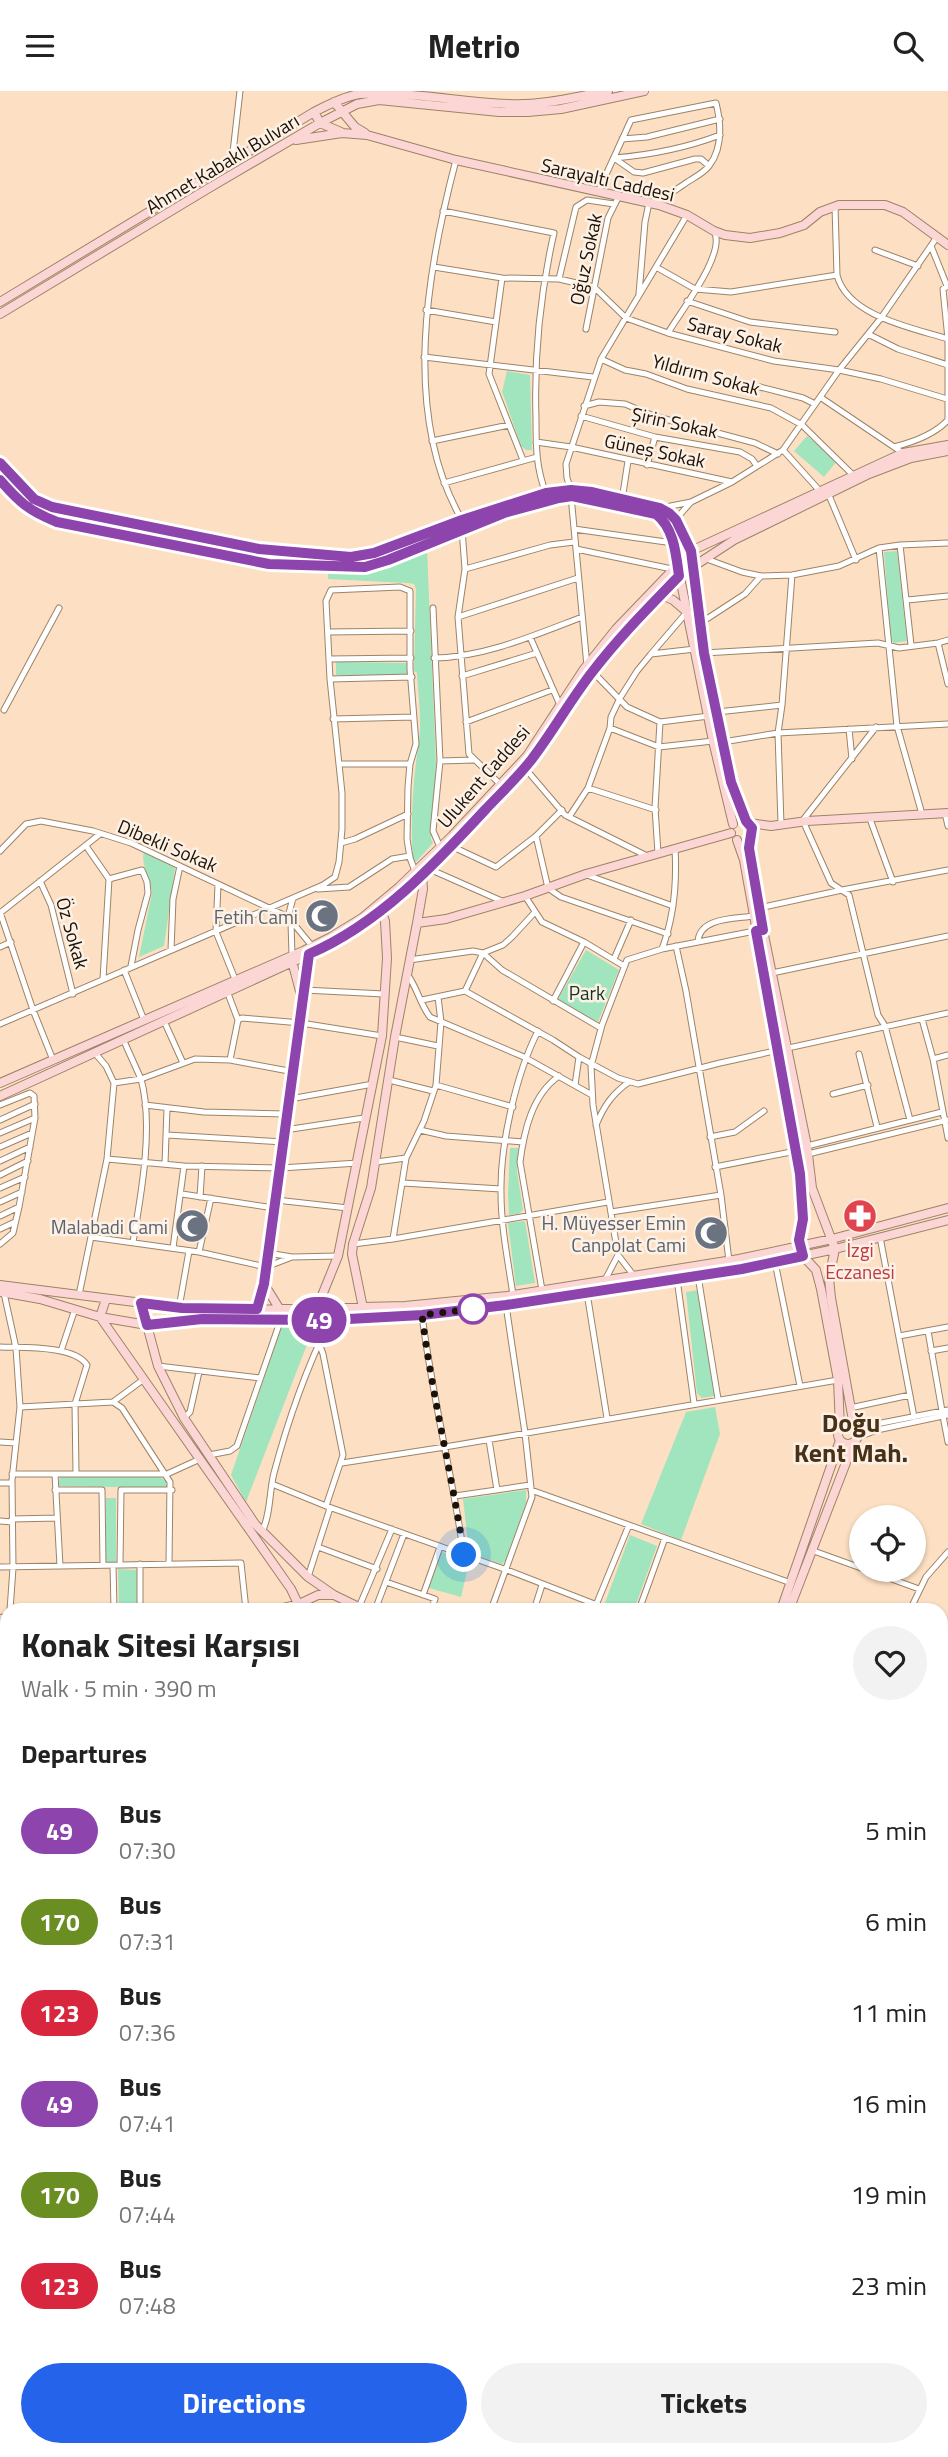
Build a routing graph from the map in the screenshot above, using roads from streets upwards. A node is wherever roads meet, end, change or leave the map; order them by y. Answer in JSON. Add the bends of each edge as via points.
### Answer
{"nodes":[{"id":1,"x":240,"y":91,"type":"edge"},
{"id":2,"x":608,"y":91,"type":"edge"},
{"id":3,"x":644,"y":91,"type":"edge"},
{"id":4,"x":334,"y":102,"type":"junction"},
{"id":5,"x":314,"y":112,"type":"junction"},
{"id":6,"x":341,"y":113,"type":"junction"},
{"id":7,"x":720,"y":119,"type":"junction"},
{"id":8,"x":320,"y":123,"type":"junction"},
{"id":9,"x":342,"y":133,"type":"junction"},
{"id":10,"x":367,"y":135,"type":"junction"},
{"id":11,"x":720,"y":135,"type":"junction"},
{"id":12,"x":622,"y":139,"type":"junction"},
{"id":13,"x":290,"y":141,"type":"junction"},
{"id":14,"x":614,"y":158,"type":"junction"},
{"id":15,"x":456,"y":160,"type":"junction"},
{"id":16,"x":232,"y":162,"type":"junction"},
{"id":17,"x":709,"y":166,"type":"junction"},
{"id":18,"x":598,"y":192,"type":"junction"},
{"id":19,"x":617,"y":200,"type":"junction"},
{"id":20,"x":649,"y":203,"type":"junction"},
{"id":21,"x":835,"y":206,"type":"junction"},
{"id":22,"x":443,"y":211,"type":"junction"},
{"id":23,"x":687,"y":215,"type":"junction"},
{"id":24,"x":714,"y":231,"type":"junction"},
{"id":25,"x":937,"y":237,"type":"junction"},
{"id":26,"x":948,"y":244,"type":"edge"},
{"id":27,"x":931,"y":246,"type":"junction"},
{"id":28,"x":875,"y":250,"type":"dead end"},
{"id":29,"x":918,"y":266,"type":"junction"},
{"id":30,"x":434,"y":267,"type":"junction"},
{"id":31,"x":656,"y":267,"type":"junction"},
{"id":32,"x":837,"y":275,"type":"junction"},
{"id":33,"x":502,"y":278,"type":"junction"},
{"id":34,"x":544,"y":278,"type":"junction"},
{"id":35,"x":559,"y":279,"type":"junction"},
{"id":36,"x":947,"y":286,"type":"edge"},
{"id":37,"x":594,"y":287,"type":"junction"},
{"id":38,"x":695,"y":289,"type":"junction"},
{"id":39,"x":639,"y":294,"type":"junction"},
{"id":40,"x":687,"y":301,"type":"junction"},
{"id":41,"x":0,"y":302,"type":"edge"},
{"id":42,"x":426,"y":310,"type":"junction"},
{"id":43,"x":0,"y":314,"type":"edge"},
{"id":44,"x":626,"y":318,"type":"junction"},
{"id":45,"x":881,"y":318,"type":"junction"},
{"id":46,"x":496,"y":322,"type":"junction"},
{"id":47,"x":586,"y":329,"type":"dead end"},
{"id":48,"x":948,"y":330,"type":"edge"},
{"id":49,"x":835,"y":332,"type":"dead end"},
{"id":50,"x":668,"y":333,"type":"junction"},
{"id":51,"x":869,"y":334,"type":"junction"},
{"id":52,"x":948,"y":339,"type":"edge"},
{"id":53,"x":424,"y":357,"type":"junction"},
{"id":54,"x":601,"y":359,"type":"junction"},
{"id":55,"x":490,"y":365,"type":"junction"},
{"id":56,"x":947,"y":365,"type":"edge"},
{"id":57,"x":535,"y":370,"type":"junction"},
{"id":58,"x":839,"y":370,"type":"junction"},
{"id":59,"x":593,"y":377,"type":"junction"},
{"id":60,"x":760,"y":387,"type":"dead end"},
{"id":61,"x":820,"y":397,"type":"junction"},
{"id":62,"x":947,"y":397,"type":"edge"},
{"id":63,"x":815,"y":404,"type":"junction"},
{"id":64,"x":584,"y":406,"type":"junction"},
{"id":65,"x":581,"y":416,"type":"junction"},
{"id":66,"x":948,"y":420,"type":"edge"},
{"id":67,"x":509,"y":425,"type":"junction"},
{"id":68,"x":802,"y":425,"type":"junction"},
{"id":69,"x":655,"y":437,"type":"junction"},
{"id":70,"x":432,"y":441,"type":"junction"},
{"id":71,"x":536,"y":442,"type":"junction"},
{"id":72,"x":948,"y":445,"type":"edge"},
{"id":73,"x":571,"y":447,"type":"junction"},
{"id":74,"x":894,"y":447,"type":"junction"},
{"id":75,"x":948,"y":451,"type":"edge"},
{"id":76,"x":781,"y":452,"type":"junction"},
{"id":77,"x":903,"y":453,"type":"junction"},
{"id":78,"x":537,"y":457,"type":"junction"},
{"id":79,"x":523,"y":460,"type":"junction"},
{"id":80,"x":628,"y":461,"type":"junction"},
{"id":81,"x":0,"y":463,"type":"edge"},
{"id":82,"x":647,"y":465,"type":"junction"},
{"id":83,"x":757,"y":465,"type":"junction"},
{"id":84,"x":853,"y":475,"type":"junction"},
{"id":85,"x":0,"y":480,"type":"edge"},
{"id":86,"x":732,"y":482,"type":"junction"},
{"id":87,"x":444,"y":483,"type":"junction"},
{"id":88,"x":823,"y":492,"type":"junction"},
{"id":89,"x":546,"y":493,"type":"junction"},
{"id":90,"x":571,"y":493,"type":"junction"},
{"id":91,"x":622,"y":500,"type":"junction"},
{"id":92,"x":691,"y":502,"type":"junction"},
{"id":93,"x":660,"y":508,"type":"junction"},
{"id":94,"x":676,"y":520,"type":"junction"},
{"id":95,"x":462,"y":524,"type":"junction"},
{"id":96,"x":574,"y":529,"type":"junction"},
{"id":97,"x":673,"y":543,"type":"junction"},
{"id":98,"x":948,"y":543,"type":"edge"},
{"id":99,"x":900,"y":545,"type":"junction"},
{"id":100,"x":575,"y":546,"type":"junction"},
{"id":101,"x":880,"y":548,"type":"junction"},
{"id":102,"x":691,"y":551,"type":"junction"},
{"id":103,"x":704,"y":557,"type":"junction"},
{"id":104,"x":856,"y":560,"type":"junction"},
{"id":105,"x":694,"y":565,"type":"junction"},
{"id":106,"x":465,"y":569,"type":"junction"},
{"id":107,"x":676,"y":570,"type":"junction"},
{"id":108,"x":792,"y":575,"type":"junction"},
{"id":109,"x":761,"y":576,"type":"junction"},
{"id":110,"x":578,"y":577,"type":"junction"},
{"id":111,"x":661,"y":595,"type":"junction"},
{"id":112,"x":948,"y":596,"type":"edge"},
{"id":113,"x":907,"y":600,"type":"junction"},
{"id":114,"x":59,"y":608,"type":"dead end"},
{"id":115,"x":433,"y":608,"type":"dead end"},
{"id":116,"x":687,"y":612,"type":"junction"},
{"id":117,"x":458,"y":617,"type":"junction"},
{"id":118,"x":582,"y":617,"type":"junction"},
{"id":119,"x":699,"y":624,"type":"junction"},
{"id":120,"x":411,"y":631,"type":"junction"},
{"id":121,"x":328,"y":632,"type":"junction"},
{"id":122,"x":530,"y":637,"type":"junction"},
{"id":123,"x":948,"y":640,"type":"edge"},
{"id":124,"x":938,"y":643,"type":"junction"},
{"id":125,"x":912,"y":645,"type":"junction"},
{"id":126,"x":889,"y":647,"type":"junction"},
{"id":127,"x":787,"y":649,"type":"junction"},
{"id":128,"x":700,"y":651,"type":"junction"},
{"id":129,"x":537,"y":653,"type":"junction"},
{"id":130,"x":651,"y":655,"type":"junction"},
{"id":131,"x":460,"y":657,"type":"junction"},
{"id":132,"x":435,"y":658,"type":"junction"},
{"id":133,"x":329,"y":659,"type":"junction"},
{"id":134,"x":411,"y":659,"type":"junction"},
{"id":135,"x":590,"y":669,"type":"junction"},
{"id":136,"x":462,"y":676,"type":"junction"},
{"id":137,"x":412,"y":677,"type":"junction"},
{"id":138,"x":330,"y":679,"type":"junction"},
{"id":139,"x":948,"y":684,"type":"edge"},
{"id":140,"x":552,"y":690,"type":"junction"},
{"id":141,"x":620,"y":698,"type":"junction"},
{"id":142,"x":560,"y":705,"type":"junction"},
{"id":143,"x":782,"y":705,"type":"junction"},
{"id":144,"x":4,"y":711,"type":"dead end"},
{"id":145,"x":713,"y":714,"type":"junction"},
{"id":146,"x":414,"y":717,"type":"junction"},
{"id":147,"x":333,"y":719,"type":"junction"},
{"id":148,"x":466,"y":722,"type":"junction"},
{"id":149,"x":660,"y":722,"type":"junction"},
{"id":150,"x":948,"y":724,"type":"edge"},
{"id":151,"x":897,"y":726,"type":"junction"},
{"id":152,"x":876,"y":727,"type":"junction"},
{"id":153,"x":610,"y":728,"type":"junction"},
{"id":154,"x":849,"y":729,"type":"junction"},
{"id":155,"x":778,"y":733,"type":"junction"},
{"id":156,"x":713,"y":740,"type":"junction"},
{"id":157,"x":723,"y":742,"type":"junction"},
{"id":158,"x":659,"y":747,"type":"junction"},
{"id":159,"x":852,"y":759,"type":"junction"},
{"id":160,"x":474,"y":760,"type":"junction"},
{"id":161,"x":440,"y":761,"type":"junction"},
{"id":162,"x":340,"y":764,"type":"junction"},
{"id":163,"x":410,"y":764,"type":"junction"},
{"id":164,"x":524,"y":767,"type":"junction"},
{"id":165,"x":500,"y":784,"type":"junction"},
{"id":166,"x":587,"y":788,"type":"junction"},
{"id":167,"x":562,"y":810,"type":"junction"},
{"id":168,"x":656,"y":810,"type":"junction"},
{"id":169,"x":946,"y":813,"type":"edge"},
{"id":170,"x":408,"y":814,"type":"junction"},
{"id":171,"x":922,"y":814,"type":"junction"},
{"id":172,"x":569,"y":817,"type":"junction"},
{"id":173,"x":870,"y":819,"type":"junction"},
{"id":174,"x":803,"y":821,"type":"junction"},
{"id":175,"x":747,"y":822,"type":"junction"},
{"id":176,"x":782,"y":824,"type":"junction"},
{"id":177,"x":771,"y":826,"type":"junction"},
{"id":178,"x":948,"y":826,"type":"edge"},
{"id":179,"x":734,"y":832,"type":"junction"},
{"id":180,"x":100,"y":834,"type":"junction"},
{"id":181,"x":536,"y":836,"type":"junction"},
{"id":182,"x":750,"y":836,"type":"junction"},
{"id":183,"x":341,"y":843,"type":"junction"},
{"id":184,"x":86,"y":846,"type":"junction"},
{"id":185,"x":451,"y":846,"type":"junction"},
{"id":186,"x":440,"y":848,"type":"junction"},
{"id":187,"x":675,"y":849,"type":"junction"},
{"id":188,"x":0,"y":851,"type":"edge"},
{"id":189,"x":658,"y":853,"type":"junction"},
{"id":190,"x":410,"y":856,"type":"junction"},
{"id":191,"x":648,"y":857,"type":"junction"},
{"id":192,"x":180,"y":866,"type":"junction"},
{"id":193,"x":948,"y":870,"type":"edge"},
{"id":194,"x":421,"y":871,"type":"junction"},
{"id":195,"x":586,"y":874,"type":"junction"},
{"id":196,"x":109,"y":879,"type":"junction"},
{"id":197,"x":40,"y":881,"type":"junction"},
{"id":198,"x":893,"y":882,"type":"junction"},
{"id":199,"x":218,"y":884,"type":"junction"},
{"id":200,"x":548,"y":888,"type":"junction"},
{"id":201,"x":315,"y":889,"type":"junction"},
{"id":202,"x":842,"y":890,"type":"junction"},
{"id":203,"x":525,"y":896,"type":"junction"},
{"id":204,"x":293,"y":898,"type":"junction"},
{"id":205,"x":504,"y":902,"type":"junction"},
{"id":206,"x":673,"y":906,"type":"junction"},
{"id":207,"x":268,"y":907,"type":"junction"},
{"id":208,"x":381,"y":910,"type":"junction"},
{"id":209,"x":535,"y":912,"type":"junction"},
{"id":210,"x":756,"y":912,"type":"junction"},
{"id":211,"x":1,"y":915,"type":"edge"},
{"id":212,"x":289,"y":920,"type":"junction"},
{"id":213,"x":631,"y":920,"type":"junction"},
{"id":214,"x":417,"y":923,"type":"junction"},
{"id":215,"x":759,"y":930,"type":"junction"},
{"id":216,"x":216,"y":932,"type":"junction"},
{"id":217,"x":667,"y":934,"type":"junction"},
{"id":218,"x":948,"y":936,"type":"edge"},
{"id":219,"x":584,"y":941,"type":"junction"},
{"id":220,"x":11,"y":942,"type":"junction"},
{"id":221,"x":698,"y":942,"type":"junction"},
{"id":222,"x":676,"y":946,"type":"junction"},
{"id":223,"x":0,"y":947,"type":"edge"},
{"id":224,"x":662,"y":949,"type":"junction"},
{"id":225,"x":171,"y":950,"type":"junction"},
{"id":226,"x":311,"y":950,"type":"junction"},
{"id":227,"x":483,"y":953,"type":"junction"},
{"id":228,"x":863,"y":953,"type":"junction"},
{"id":229,"x":292,"y":958,"type":"junction"},
{"id":230,"x":614,"y":958,"type":"junction"},
{"id":231,"x":410,"y":960,"type":"junction"},
{"id":232,"x":624,"y":966,"type":"junction"},
{"id":233,"x":131,"y":967,"type":"junction"},
{"id":234,"x":124,"y":970,"type":"junction"},
{"id":235,"x":772,"y":973,"type":"junction"},
{"id":236,"x":407,"y":974,"type":"junction"},
{"id":237,"x":103,"y":979,"type":"junction"},
{"id":238,"x":235,"y":979,"type":"junction"},
{"id":239,"x":304,"y":990,"type":"junction"},
{"id":240,"x":227,"y":991,"type":"junction"},
{"id":241,"x":465,"y":991,"type":"junction"},
{"id":242,"x":73,"y":994,"type":"junction"},
{"id":243,"x":384,"y":994,"type":"junction"},
{"id":244,"x":438,"y":997,"type":"junction"},
{"id":245,"x":422,"y":1000,"type":"junction"},
{"id":246,"x":553,"y":1001,"type":"junction"},
{"id":247,"x":303,"y":1002,"type":"junction"},
{"id":248,"x":33,"y":1010,"type":"junction"},
{"id":249,"x":948,"y":1013,"type":"edge"},
{"id":250,"x":922,"y":1019,"type":"junction"},
{"id":251,"x":144,"y":1020,"type":"junction"},
{"id":252,"x":163,"y":1020,"type":"junction"},
{"id":253,"x":238,"y":1020,"type":"junction"},
{"id":254,"x":441,"y":1022,"type":"junction"},
{"id":255,"x":301,"y":1023,"type":"junction"},
{"id":256,"x":0,"y":1024,"type":"edge"},
{"id":257,"x":885,"y":1026,"type":"junction"},
{"id":258,"x":601,"y":1028,"type":"junction"},
{"id":259,"x":538,"y":1031,"type":"junction"},
{"id":260,"x":382,"y":1036,"type":"junction"},
{"id":261,"x":395,"y":1037,"type":"junction"},
{"id":262,"x":123,"y":1039,"type":"junction"},
{"id":263,"x":438,"y":1046,"type":"junction"},
{"id":264,"x":783,"y":1050,"type":"junction"},
{"id":265,"x":94,"y":1052,"type":"junction"},
{"id":266,"x":859,"y":1054,"type":"dead end"},
{"id":267,"x":948,"y":1055,"type":"edge"},
{"id":268,"x":524,"y":1057,"type":"junction"},
{"id":269,"x":579,"y":1058,"type":"junction"},
{"id":270,"x":933,"y":1059,"type":"junction"},
{"id":271,"x":52,"y":1060,"type":"junction"},
{"id":272,"x":230,"y":1061,"type":"junction"},
{"id":273,"x":183,"y":1063,"type":"junction"},
{"id":274,"x":592,"y":1063,"type":"junction"},
{"id":275,"x":699,"y":1069,"type":"junction"},
{"id":276,"x":294,"y":1072,"type":"junction"},
{"id":277,"x":559,"y":1076,"type":"junction"},
{"id":278,"x":141,"y":1079,"type":"junction"},
{"id":279,"x":389,"y":1080,"type":"junction"},
{"id":280,"x":629,"y":1082,"type":"junction"},
{"id":281,"x":0,"y":1083,"type":"edge"},
{"id":282,"x":114,"y":1083,"type":"junction"},
{"id":283,"x":373,"y":1084,"type":"junction"},
{"id":284,"x":575,"y":1085,"type":"junction"},
{"id":285,"x":868,"y":1085,"type":"junction"},
{"id":286,"x":434,"y":1088,"type":"junction"},
{"id":287,"x":833,"y":1094,"type":"dead end"},
{"id":288,"x":948,"y":1094,"type":"edge"},
{"id":289,"x":0,"y":1095,"type":"edge"},
{"id":290,"x":592,"y":1095,"type":"junction"},
{"id":291,"x":939,"y":1097,"type":"junction"},
{"id":292,"x":290,"y":1099,"type":"junction"},
{"id":293,"x":35,"y":1104,"type":"junction"},
{"id":294,"x":0,"y":1105,"type":"edge"},
{"id":295,"x":145,"y":1105,"type":"junction"},
{"id":296,"x":513,"y":1107,"type":"junction"},
{"id":297,"x":167,"y":1108,"type":"junction"},
{"id":298,"x":764,"y":1111,"type":"dead end"},
{"id":299,"x":942,"y":1112,"type":"junction"},
{"id":300,"x":286,"y":1114,"type":"junction"},
{"id":301,"x":35,"y":1118,"type":"junction"},
{"id":302,"x":365,"y":1118,"type":"junction"},
{"id":303,"x":0,"y":1120,"type":"edge"},
{"id":304,"x":910,"y":1120,"type":"junction"},
{"id":305,"x":946,"y":1121,"type":"edge"},
{"id":306,"x":596,"y":1125,"type":"junction"},
{"id":307,"x":877,"y":1127,"type":"junction"},
{"id":308,"x":285,"y":1130,"type":"junction"},
{"id":309,"x":419,"y":1130,"type":"junction"},
{"id":310,"x":33,"y":1132,"type":"junction"},
{"id":311,"x":0,"y":1133,"type":"edge"},
{"id":312,"x":167,"y":1135,"type":"junction"},
{"id":313,"x":710,"y":1137,"type":"junction"},
{"id":314,"x":948,"y":1138,"type":"edge"},
{"id":315,"x":506,"y":1140,"type":"junction"},
{"id":316,"x":284,"y":1142,"type":"junction"},
{"id":317,"x":523,"y":1142,"type":"junction"},
{"id":318,"x":0,"y":1147,"type":"edge"},
{"id":319,"x":30,"y":1147,"type":"junction"},
{"id":320,"x":807,"y":1150,"type":"junction"},
{"id":321,"x":796,"y":1151,"type":"junction"},
{"id":322,"x":407,"y":1158,"type":"junction"},
{"id":323,"x":107,"y":1159,"type":"junction"},
{"id":324,"x":0,"y":1161,"type":"edge"},
{"id":325,"x":28,"y":1161,"type":"junction"},
{"id":326,"x":146,"y":1161,"type":"junction"},
{"id":327,"x":376,"y":1162,"type":"junction"},
{"id":328,"x":358,"y":1163,"type":"junction"},
{"id":329,"x":165,"y":1164,"type":"junction"},
{"id":330,"x":184,"y":1166,"type":"junction"},
{"id":331,"x":202,"y":1166,"type":"junction"},
{"id":332,"x":715,"y":1167,"type":"junction"},
{"id":333,"x":281,"y":1168,"type":"junction"},
{"id":334,"x":0,"y":1174,"type":"edge"},
{"id":335,"x":25,"y":1177,"type":"junction"},
{"id":336,"x":402,"y":1183,"type":"junction"},
{"id":337,"x":0,"y":1188,"type":"edge"},
{"id":338,"x":501,"y":1189,"type":"junction"},
{"id":339,"x":22,"y":1192,"type":"junction"},
{"id":340,"x":182,"y":1194,"type":"junction"},
{"id":341,"x":721,"y":1195,"type":"junction"},
{"id":342,"x":200,"y":1196,"type":"junction"},
{"id":343,"x":211,"y":1198,"type":"junction"},
{"id":344,"x":0,"y":1202,"type":"edge"},
{"id":345,"x":608,"y":1202,"type":"junction"},
{"id":346,"x":275,"y":1204,"type":"junction"},
{"id":347,"x":19,"y":1207,"type":"junction"},
{"id":348,"x":348,"y":1208,"type":"junction"},
{"id":349,"x":948,"y":1208,"type":"edge"},
{"id":350,"x":611,"y":1212,"type":"junction"},
{"id":351,"x":0,"y":1216,"type":"edge"},
{"id":352,"x":528,"y":1216,"type":"junction"},
{"id":353,"x":948,"y":1220,"type":"edge"},
{"id":354,"x":503,"y":1221,"type":"junction"},
{"id":355,"x":15,"y":1222,"type":"junction"},
{"id":356,"x":0,"y":1229,"type":"edge"},
{"id":357,"x":91,"y":1237,"type":"junction"},
{"id":358,"x":880,"y":1237,"type":"junction"},
{"id":359,"x":832,"y":1239,"type":"junction"},
{"id":360,"x":393,"y":1240,"type":"junction"},
{"id":361,"x":134,"y":1243,"type":"junction"},
{"id":362,"x":0,"y":1244,"type":"edge"},
{"id":363,"x":353,"y":1244,"type":"junction"},
{"id":364,"x":800,"y":1246,"type":"junction"},
{"id":365,"x":173,"y":1248,"type":"junction"},
{"id":366,"x":835,"y":1249,"type":"junction"},
{"id":367,"x":189,"y":1251,"type":"junction"},
{"id":368,"x":199,"y":1252,"type":"junction"},
{"id":369,"x":268,"y":1253,"type":"junction"},
{"id":370,"x":618,"y":1255,"type":"junction"},
{"id":371,"x":338,"y":1256,"type":"junction"},
{"id":372,"x":803,"y":1256,"type":"junction"},
{"id":373,"x":292,"y":1257,"type":"junction"},
{"id":374,"x":729,"y":1261,"type":"junction"},
{"id":375,"x":775,"y":1262,"type":"junction"},
{"id":376,"x":266,"y":1267,"type":"junction"},
{"id":377,"x":634,"y":1276,"type":"junction"},
{"id":378,"x":698,"y":1276,"type":"junction"},
{"id":379,"x":677,"y":1279,"type":"junction"},
{"id":380,"x":605,"y":1281,"type":"junction"},
{"id":381,"x":264,"y":1284,"type":"junction"},
{"id":382,"x":1,"y":1290,"type":"edge"},
{"id":383,"x":542,"y":1290,"type":"junction"},
{"id":384,"x":587,"y":1293,"type":"junction"},
{"id":385,"x":79,"y":1294,"type":"junction"},
{"id":386,"x":513,"y":1295,"type":"junction"},
{"id":387,"x":106,"y":1299,"type":"junction"},
{"id":388,"x":141,"y":1303,"type":"junction"},
{"id":389,"x":506,"y":1305,"type":"junction"},
{"id":390,"x":178,"y":1308,"type":"junction"},
{"id":391,"x":279,"y":1308,"type":"junction"},
{"id":392,"x":363,"y":1308,"type":"junction"},
{"id":393,"x":75,"y":1309,"type":"junction"},
{"id":394,"x":257,"y":1309,"type":"junction"},
{"id":395,"x":319,"y":1309,"type":"junction"},
{"id":396,"x":422,"y":1315,"type":"junction"},
{"id":397,"x":100,"y":1317,"type":"junction"},
{"id":398,"x":281,"y":1319,"type":"junction"},
{"id":399,"x":330,"y":1320,"type":"junction"},
{"id":400,"x":147,"y":1325,"type":"junction"},
{"id":401,"x":948,"y":1327,"type":"edge"},
{"id":402,"x":928,"y":1331,"type":"junction"},
{"id":403,"x":899,"y":1336,"type":"junction"},
{"id":404,"x":319,"y":1343,"type":"junction"},
{"id":405,"x":0,"y":1347,"type":"edge"},
{"id":406,"x":16,"y":1348,"type":"junction"},
{"id":407,"x":948,"y":1348,"type":"edge"},
{"id":408,"x":61,"y":1351,"type":"junction"},
{"id":409,"x":932,"y":1351,"type":"junction"},
{"id":410,"x":158,"y":1366,"type":"junction"},
{"id":411,"x":199,"y":1372,"type":"junction"},
{"id":412,"x":260,"y":1378,"type":"junction"},
{"id":413,"x":144,"y":1379,"type":"junction"},
{"id":414,"x":838,"y":1380,"type":"junction"},
{"id":415,"x":800,"y":1386,"type":"junction"},
{"id":416,"x":910,"y":1395,"type":"junction"},
{"id":417,"x":718,"y":1399,"type":"junction"},
{"id":418,"x":113,"y":1402,"type":"junction"},
{"id":419,"x":694,"y":1403,"type":"junction"},
{"id":420,"x":75,"y":1404,"type":"junction"},
{"id":421,"x":20,"y":1407,"type":"junction"},
{"id":422,"x":850,"y":1408,"type":"junction"},
{"id":423,"x":945,"y":1413,"type":"edge"},
{"id":424,"x":914,"y":1417,"type":"junction"},
{"id":425,"x":184,"y":1418,"type":"junction"},
{"id":426,"x":607,"y":1418,"type":"junction"},
{"id":427,"x":855,"y":1427,"type":"junction"},
{"id":428,"x":840,"y":1428,"type":"junction"},
{"id":429,"x":525,"y":1433,"type":"junction"},
{"id":430,"x":489,"y":1440,"type":"junction"},
{"id":431,"x":840,"y":1440,"type":"junction"},
{"id":432,"x":855,"y":1440,"type":"junction"},
{"id":433,"x":0,"y":1441,"type":"edge"},
{"id":434,"x":948,"y":1442,"type":"edge"},
{"id":435,"x":16,"y":1443,"type":"junction"},
{"id":436,"x":445,"y":1447,"type":"junction"},
{"id":437,"x":209,"y":1455,"type":"junction"},
{"id":438,"x":200,"y":1459,"type":"junction"},
{"id":439,"x":342,"y":1462,"type":"junction"},
{"id":440,"x":12,"y":1474,"type":"junction"},
{"id":441,"x":55,"y":1474,"type":"junction"},
{"id":442,"x":76,"y":1474,"type":"junction"},
{"id":443,"x":167,"y":1474,"type":"junction"},
{"id":444,"x":0,"y":1483,"type":"edge"},
{"id":445,"x":12,"y":1483,"type":"junction"},
{"id":446,"x":272,"y":1484,"type":"junction"},
{"id":447,"x":530,"y":1487,"type":"junction"},
{"id":448,"x":55,"y":1490,"type":"junction"},
{"id":449,"x":172,"y":1490,"type":"junction"},
{"id":450,"x":497,"y":1490,"type":"junction"},
{"id":451,"x":455,"y":1496,"type":"junction"},
{"id":452,"x":328,"y":1507,"type":"junction"},
{"id":453,"x":57,"y":1518,"type":"junction"},
{"id":454,"x":0,"y":1521,"type":"edge"},
{"id":455,"x":12,"y":1521,"type":"junction"},
{"id":456,"x":629,"y":1525,"type":"junction"},
{"id":457,"x":392,"y":1529,"type":"junction"},
{"id":458,"x":262,"y":1532,"type":"junction"},
{"id":459,"x":404,"y":1534,"type":"junction"},
{"id":460,"x":665,"y":1538,"type":"junction"},
{"id":461,"x":440,"y":1546,"type":"junction"},
{"id":462,"x":318,"y":1548,"type":"junction"},
{"id":463,"x":811,"y":1550,"type":"junction"},
{"id":464,"x":948,"y":1552,"type":"edge"},
{"id":465,"x":464,"y":1555,"type":"junction"},
{"id":466,"x":169,"y":1563,"type":"junction"},
{"id":467,"x":140,"y":1564,"type":"junction"},
{"id":468,"x":849,"y":1564,"type":"edge"},
{"id":469,"x":103,"y":1565,"type":"junction"},
{"id":470,"x":113,"y":1565,"type":"junction"},
{"id":471,"x":120,"y":1565,"type":"junction"},
{"id":472,"x":60,"y":1566,"type":"junction"},
{"id":473,"x":0,"y":1567,"type":"edge"},
{"id":474,"x":13,"y":1568,"type":"junction"},
{"id":475,"x":377,"y":1569,"type":"junction"},
{"id":476,"x":507,"y":1570,"type":"junction"},
{"id":477,"x":308,"y":1577,"type":"junction"},
{"id":478,"x":386,"y":1582,"type":"junction"},
{"id":479,"x":902,"y":1582,"type":"edge"},
{"id":480,"x":791,"y":1583,"type":"junction"},
{"id":481,"x":542,"y":1585,"type":"junction"},
{"id":482,"x":919,"y":1588,"type":"junction"},
{"id":483,"x":334,"y":1595,"type":"junction"},
{"id":484,"x":423,"y":1595,"type":"junction"},
{"id":485,"x":10,"y":1603,"type":"edge"},
{"id":486,"x":114,"y":1603,"type":"edge"},
{"id":487,"x":140,"y":1603,"type":"edge"},
{"id":488,"x":245,"y":1603,"type":"edge"},
{"id":489,"x":298,"y":1603,"type":"edge"},
{"id":490,"x":306,"y":1603,"type":"edge"},
{"id":491,"x":343,"y":1603,"type":"edge"},
{"id":492,"x":364,"y":1603,"type":"edge"},
{"id":493,"x":377,"y":1603,"type":"edge"},
{"id":494,"x":433,"y":1603,"type":"edge"},
{"id":495,"x":494,"y":1603,"type":"edge"},
{"id":496,"x":536,"y":1603,"type":"edge"},
{"id":497,"x":585,"y":1603,"type":"edge"},
{"id":498,"x":597,"y":1603,"type":"edge"},
{"id":499,"x":642,"y":1603,"type":"edge"},
{"id":500,"x":784,"y":1603,"type":"edge"},
{"id":501,"x":792,"y":1603,"type":"edge"},
{"id":502,"x":913,"y":1603,"type":"edge"}],
"edges":[{"from":1,"to":16,"type":"street"},
{"from":2,"to":4,"type":"street","name":"Ahmet Kabaklı Bulvarı","via":[[539,103],[379,92]]},
{"from":3,"to":6,"type":"street","name":"Ahmet Kabaklı Bulvarı","via":[[528,112],[379,100]]},
{"from":4,"to":5,"type":"street","name":"Ahmet Kabaklı Bulvarı"},
{"from":4,"to":6,"type":"street"},
{"from":5,"to":8,"type":"street"},
{"from":5,"to":16,"type":"street","name":"Ahmet Kabaklı Bulvarı"},
{"from":6,"to":8,"type":"street","name":"Ahmet Kabaklı Bulvarı"},
{"from":6,"to":10,"type":"street"},
{"from":7,"to":11,"type":"street"},
{"from":7,"to":12,"type":"street"},
{"from":7,"to":12,"type":"street","via":[[716,103],[631,120]]},
{"from":8,"to":9,"type":"street"},
{"from":8,"to":13,"type":"street","name":"Ahmet Kabaklı Bulvarı"},
{"from":9,"to":10,"type":"street"},
{"from":9,"to":13,"type":"street"},
{"from":10,"to":15,"type":"street","name":"Sarayaltı Caddesi"},
{"from":11,"to":14,"type":"street","via":[[696,144]]},
{"from":11,"to":17,"type":"street"},
{"from":12,"to":14,"type":"street"},
{"from":13,"to":43,"type":"street","name":"Ahmet Kabaklı Bulvarı"},
{"from":14,"to":17,"type":"street","via":[[643,173],[695,159]]},
{"from":14,"to":18,"type":"street"},
{"from":15,"to":18,"type":"street","name":"Sarayaltı Caddesi"},
{"from":15,"to":22,"type":"street"},
{"from":16,"to":41,"type":"street","name":"Ahmet Kabaklı Bulvarı"},
{"from":17,"to":20,"type":"street","via":[[661,201]]},
{"from":18,"to":19,"type":"street","name":"Sarayaltı Caddesi"},
{"from":19,"to":20,"type":"street","name":"Sarayaltı Caddesi"},
{"from":19,"to":35,"type":"street","via":[[578,203]]},
{"from":19,"to":37,"type":"street","name":"Oğuz Sokak","via":[[608,218]]},
{"from":20,"to":23,"type":"street","name":"Sarayaltı Caddesi"},
{"from":20,"to":39,"type":"street"},
{"from":21,"to":24,"type":"street","name":"Sarayaltı Caddesi","via":[[804,225],[767,236],[736,237]]},
{"from":21,"to":25,"type":"street","name":"Sarayaltı Caddesi","via":[[893,207]]},
{"from":21,"to":32,"type":"street"},
{"from":22,"to":30,"type":"street"},
{"from":22,"to":34,"type":"street","via":[[554,233]]},
{"from":23,"to":24,"type":"street","name":"Sarayaltı Caddesi"},
{"from":23,"to":31,"type":"street"},
{"from":24,"to":38,"type":"street","via":[[716,251]]},
{"from":25,"to":26,"type":"street","name":"Sarayaltı Caddesi"},
{"from":25,"to":27,"type":"street"},
{"from":27,"to":29,"type":"street"},
{"from":27,"to":36,"type":"street"},
{"from":28,"to":29,"type":"street"},
{"from":29,"to":45,"type":"street"},
{"from":30,"to":33,"type":"street"},
{"from":30,"to":42,"type":"street"},
{"from":31,"to":38,"type":"street"},
{"from":31,"to":39,"type":"street"},
{"from":32,"to":38,"type":"street","via":[[731,292]]},
{"from":32,"to":45,"type":"street","via":[[845,293]]},
{"from":33,"to":34,"type":"street"},
{"from":33,"to":46,"type":"street"},
{"from":34,"to":35,"type":"street"},
{"from":34,"to":57,"type":"street"},
{"from":35,"to":37,"type":"street"},
{"from":36,"to":48,"type":"street","via":[[943,289]]},
{"from":37,"to":44,"type":"street"},
{"from":37,"to":47,"type":"street","name":"Oğuz Sokak"},
{"from":38,"to":40,"type":"street"},
{"from":39,"to":44,"type":"street"},
{"from":40,"to":49,"type":"street","via":[[750,322]]},
{"from":40,"to":50,"type":"street"},
{"from":42,"to":46,"type":"street"},
{"from":42,"to":53,"type":"street"},
{"from":44,"to":50,"type":"street","name":"Saray Sokak"},
{"from":44,"to":54,"type":"street"},
{"from":45,"to":51,"type":"street"},
{"from":45,"to":52,"type":"street"},
{"from":46,"to":55,"type":"street"},
{"from":48,"to":52,"type":"street"},
{"from":50,"to":58,"type":"street","name":"Saray Sokak","via":[[774,361]]},
{"from":51,"to":56,"type":"street"},
{"from":51,"to":58,"type":"street"},
{"from":52,"to":56,"type":"street"},
{"from":53,"to":55,"type":"street"},
{"from":53,"to":70,"type":"street"},
{"from":54,"to":59,"type":"street"},
{"from":54,"to":68,"type":"street","name":"Yıldırım Sokak","via":[[687,389],[771,408]]},
{"from":55,"to":57,"type":"street"},
{"from":55,"to":67,"type":"street","via":[[489,374]]},
{"from":56,"to":62,"type":"street"},
{"from":57,"to":59,"type":"street"},
{"from":57,"to":71,"type":"street"},
{"from":58,"to":61,"type":"street"},
{"from":58,"to":62,"type":"street","name":"Saray Sokak"},
{"from":59,"to":64,"type":"street"},
{"from":60,"to":63,"type":"street"},
{"from":61,"to":63,"type":"street"},
{"from":61,"to":74,"type":"street"},
{"from":62,"to":66,"type":"street"},
{"from":63,"to":68,"type":"street"},
{"from":64,"to":65,"type":"street"},
{"from":64,"to":76,"type":"street","via":[[625,404]]},
{"from":65,"to":69,"type":"street","name":"Şirin Sokak"},
{"from":65,"to":73,"type":"street"},
{"from":66,"to":74,"type":"street","via":[[920,439]]},
{"from":67,"to":70,"type":"street"},
{"from":67,"to":79,"type":"street"},
{"from":68,"to":76,"type":"street"},
{"from":68,"to":84,"type":"street","name":"Yıldırım Sokak"},
{"from":69,"to":82,"type":"street"},
{"from":69,"to":83,"type":"street","name":"Şirin Sokak","via":[[740,452]]},
{"from":70,"to":87,"type":"street"},
{"from":71,"to":73,"type":"street","name":"Güneş Sokak"},
{"from":71,"to":78,"type":"street"},
{"from":72,"to":77,"type":"street","name":"Ulukent Caddesi"},
{"from":73,"to":80,"type":"street","name":"Güneş Sokak"},
{"from":73,"to":90,"type":"street","via":[[566,464]]},
{"from":74,"to":77,"type":"street"},
{"from":75,"to":88,"type":"street","via":[[911,458]]},
{"from":76,"to":83,"type":"street"},
{"from":76,"to":88,"type":"street"},
{"from":77,"to":84,"type":"street","name":"Ulukent Caddesi"},
{"from":78,"to":79,"type":"street"},
{"from":78,"to":89,"type":"street"},
{"from":79,"to":87,"type":"street"},
{"from":80,"to":82,"type":"street","name":"Güneş Sokak"},
{"from":80,"to":91,"type":"street"},
{"from":81,"to":95,"type":"street","via":[[34,499],[52,507],[259,549],[351,557]]},
{"from":82,"to":86,"type":"street","name":"Güneş Sokak"},
{"from":83,"to":86,"type":"street"},
{"from":84,"to":88,"type":"street","name":"Ulukent Caddesi"},
{"from":85,"to":95,"type":"street","via":[[19,502],[57,522],[269,564],[365,567]]},
{"from":86,"to":92,"type":"street"},
{"from":87,"to":95,"type":"street"},
{"from":88,"to":102,"type":"street","name":"Ulukent Caddesi"},
{"from":88,"to":103,"type":"street"},
{"from":88,"to":104,"type":"street"},
{"from":89,"to":90,"type":"street"},
{"from":89,"to":95,"type":"street"},
{"from":90,"to":91,"type":"street"},
{"from":90,"to":95,"type":"street"},
{"from":90,"to":96,"type":"street"},
{"from":90,"to":97,"type":"street","via":[[656,514],[665,521]]},
{"from":91,"to":93,"type":"street"},
{"from":92,"to":93,"type":"street"},
{"from":92,"to":94,"type":"street"},
{"from":93,"to":94,"type":"street"},
{"from":94,"to":102,"type":"street"},
{"from":95,"to":106,"type":"street"},
{"from":96,"to":97,"type":"street"},
{"from":96,"to":100,"type":"street"},
{"from":97,"to":107,"type":"street"},
{"from":98,"to":99,"type":"street"},
{"from":99,"to":101,"type":"street"},
{"from":99,"to":113,"type":"street"},
{"from":100,"to":106,"type":"street","via":[[550,545]]},
{"from":100,"to":107,"type":"street"},
{"from":100,"to":110,"type":"street"},
{"from":101,"to":104,"type":"street"},
{"from":101,"to":126,"type":"street"},
{"from":102,"to":105,"type":"street"},
{"from":102,"to":107,"type":"street","name":"Ulukent Caddesi"},
{"from":103,"to":105,"type":"street"},
{"from":103,"to":109,"type":"street"},
{"from":104,"to":108,"type":"street"},
{"from":105,"to":107,"type":"street"},
{"from":105,"to":119,"type":"street"},
{"from":106,"to":117,"type":"street"},
{"from":107,"to":111,"type":"street"},
{"from":107,"to":116,"type":"street"},
{"from":107,"to":135,"type":"street","name":"Ulukent Caddesi","via":[[616,629]]},
{"from":108,"to":109,"type":"street"},
{"from":108,"to":127,"type":"street"},
{"from":109,"to":119,"type":"street","via":[[745,594]]},
{"from":110,"to":117,"type":"street"},
{"from":110,"to":118,"type":"street"},
{"from":111,"to":116,"type":"street"},
{"from":111,"to":135,"type":"street"},
{"from":112,"to":113,"type":"street"},
{"from":113,"to":125,"type":"street"},
{"from":114,"to":144,"type":"street"},
{"from":115,"to":132,"type":"street"},
{"from":116,"to":128,"type":"street"},
{"from":116,"to":130,"type":"street"},
{"from":117,"to":131,"type":"street"},
{"from":118,"to":122,"type":"street"},
{"from":118,"to":135,"type":"street"},
{"from":119,"to":128,"type":"street"},
{"from":120,"to":121,"type":"street"},
{"from":120,"to":121,"type":"street","via":[[410,590],[400,587],[331,590],[326,601]]},
{"from":120,"to":134,"type":"street"},
{"from":121,"to":133,"type":"street"},
{"from":122,"to":129,"type":"street"},
{"from":122,"to":131,"type":"street"},
{"from":123,"to":124,"type":"street"},
{"from":124,"to":125,"type":"street"},
{"from":124,"to":139,"type":"street"},
{"from":125,"to":126,"type":"street"},
{"from":126,"to":127,"type":"street","via":[[878,643]]},
{"from":126,"to":151,"type":"street"},
{"from":127,"to":128,"type":"street"},
{"from":127,"to":143,"type":"street"},
{"from":128,"to":130,"type":"street"},
{"from":128,"to":145,"type":"street"},
{"from":129,"to":136,"type":"street"},
{"from":129,"to":140,"type":"street"},
{"from":130,"to":141,"type":"street"},
{"from":131,"to":132,"type":"street"},
{"from":131,"to":136,"type":"street"},
{"from":132,"to":161,"type":"street"},
{"from":133,"to":134,"type":"street"},
{"from":133,"to":138,"type":"street"},
{"from":134,"to":137,"type":"street"},
{"from":135,"to":141,"type":"street"},
{"from":135,"to":142,"type":"street","name":"Ulukent Caddesi"},
{"from":135,"to":164,"type":"street"},
{"from":136,"to":148,"type":"street"},
{"from":137,"to":138,"type":"street"},
{"from":137,"to":146,"type":"street"},
{"from":138,"to":147,"type":"street"},
{"from":140,"to":142,"type":"street"},
{"from":140,"to":148,"type":"street"},
{"from":141,"to":149,"type":"street","via":[[627,707]]},
{"from":141,"to":153,"type":"street"},
{"from":142,"to":165,"type":"street","name":"Ulukent Caddesi","via":[[527,755]]},
{"from":143,"to":145,"type":"street"},
{"from":143,"to":155,"type":"street"},
{"from":145,"to":149,"type":"street"},
{"from":145,"to":156,"type":"street"},
{"from":145,"to":157,"type":"street"},
{"from":146,"to":147,"type":"street"},
{"from":146,"to":163,"type":"street","via":[[416,744]]},
{"from":147,"to":162,"type":"street"},
{"from":148,"to":160,"type":"street"},
{"from":149,"to":158,"type":"street"},
{"from":150,"to":151,"type":"street"},
{"from":151,"to":152,"type":"street"},
{"from":151,"to":171,"type":"street"},
{"from":152,"to":154,"type":"street"},
{"from":152,"to":159,"type":"street"},
{"from":153,"to":158,"type":"street"},
{"from":153,"to":166,"type":"street"},
{"from":154,"to":155,"type":"street"},
{"from":154,"to":159,"type":"street"},
{"from":155,"to":157,"type":"street"},
{"from":155,"to":176,"type":"street"},
{"from":156,"to":158,"type":"street"},
{"from":156,"to":179,"type":"street"},
{"from":157,"to":175,"type":"street","via":[[731,782]]},
{"from":158,"to":168,"type":"street"},
{"from":159,"to":174,"type":"street"},
{"from":160,"to":161,"type":"street"},
{"from":160,"to":165,"type":"street"},
{"from":161,"to":186,"type":"street","via":[[433,831]]},
{"from":162,"to":163,"type":"street"},
{"from":162,"to":183,"type":"street"},
{"from":163,"to":170,"type":"street"},
{"from":164,"to":167,"type":"street"},
{"from":164,"to":185,"type":"street"},
{"from":165,"to":186,"type":"street","name":"Ulukent Caddesi"},
{"from":166,"to":168,"type":"street"},
{"from":166,"to":172,"type":"street"},
{"from":167,"to":172,"type":"street"},
{"from":167,"to":181,"type":"street"},
{"from":168,"to":189,"type":"street"},
{"from":169,"to":171,"type":"street"},
{"from":169,"to":178,"type":"street"},
{"from":170,"to":183,"type":"street"},
{"from":170,"to":190,"type":"street"},
{"from":171,"to":173,"type":"street"},
{"from":172,"to":191,"type":"street"},
{"from":173,"to":174,"type":"street"},
{"from":173,"to":198,"type":"street"},
{"from":174,"to":176,"type":"street"},
{"from":174,"to":202,"type":"street","via":[[831,883]]},
{"from":175,"to":177,"type":"street"},
{"from":175,"to":179,"type":"street","via":[[739,820]]},
{"from":175,"to":182,"type":"street","via":[[752,828]]},
{"from":176,"to":177,"type":"street"},
{"from":177,"to":182,"type":"street"},
{"from":179,"to":182,"type":"street","via":[[743,841]]},
{"from":179,"to":187,"type":"street"},
{"from":179,"to":210,"type":"street"},
{"from":180,"to":184,"type":"street"},
{"from":180,"to":188,"type":"street","name":"Dibekli Sokak","via":[[41,821],[26,824]]},
{"from":180,"to":192,"type":"street","name":"Dibekli Sokak","via":[[131,842]]},
{"from":181,"to":185,"type":"street","via":[[496,867]]},
{"from":181,"to":200,"type":"street"},
{"from":182,"to":210,"type":"street"},
{"from":183,"to":201,"type":"street","via":[[335,877]]},
{"from":184,"to":196,"type":"street"},
{"from":184,"to":197,"type":"street"},
{"from":185,"to":194,"type":"street"},
{"from":186,"to":194,"type":"street","name":"Ulukent Caddesi"},
{"from":187,"to":189,"type":"street"},
{"from":187,"to":206,"type":"street"},
{"from":189,"to":191,"type":"street"},
{"from":190,"to":194,"type":"street"},
{"from":190,"to":201,"type":"street","via":[[392,859],[349,887]]},
{"from":191,"to":195,"type":"street"},
{"from":192,"to":199,"type":"street","name":"Dibekli Sokak"},
{"from":192,"to":225,"type":"street"},
{"from":193,"to":198,"type":"street"},
{"from":194,"to":205,"type":"street"},
{"from":194,"to":208,"type":"street"},
{"from":194,"to":214,"type":"street"},
{"from":194,"to":226,"type":"street","name":"Ulukent Caddesi","via":[[362,918]]},
{"from":195,"to":200,"type":"street"},
{"from":195,"to":206,"type":"street"},
{"from":196,"to":233,"type":"street","via":[[142,870],[147,883]]},
{"from":196,"to":237,"type":"street"},
{"from":197,"to":211,"type":"street"},
{"from":197,"to":242,"type":"street","name":"Öz Sokak","via":[[51,905]]},
{"from":198,"to":202,"type":"street"},
{"from":199,"to":207,"type":"street","name":"Dibekli Sokak"},
{"from":199,"to":216,"type":"street"},
{"from":200,"to":203,"type":"street"},
{"from":200,"to":213,"type":"street","via":[[561,897]]},
{"from":201,"to":204,"type":"street"},
{"from":202,"to":210,"type":"street"},
{"from":202,"to":228,"type":"street","via":[[849,895]]},
{"from":203,"to":205,"type":"street"},
{"from":203,"to":209,"type":"street"},
{"from":204,"to":207,"type":"street"},
{"from":204,"to":212,"type":"street"},
{"from":205,"to":214,"type":"street"},
{"from":206,"to":217,"type":"street"},
{"from":207,"to":212,"type":"street","name":"Dibekli Sokak"},
{"from":207,"to":216,"type":"street"},
{"from":208,"to":226,"type":"street","via":[[334,943]]},
{"from":208,"to":243,"type":"street","via":[[387,958]]},
{"from":209,"to":219,"type":"street","via":[[542,922]]},
{"from":209,"to":227,"type":"street","via":[[512,937]]},
{"from":210,"to":215,"type":"street"},
{"from":210,"to":221,"type":"street","via":[[708,924]]},
{"from":211,"to":220,"type":"street"},
{"from":212,"to":226,"type":"street","name":"Dibekli Sokak"},
{"from":212,"to":229,"type":"street"},
{"from":213,"to":217,"type":"street"},
{"from":213,"to":230,"type":"street"},
{"from":214,"to":231,"type":"street"},
{"from":215,"to":221,"type":"street"},
{"from":215,"to":235,"type":"street"},
{"from":215,"to":264,"type":"street"},
{"from":216,"to":225,"type":"street"},
{"from":216,"to":238,"type":"street"},
{"from":217,"to":224,"type":"street"},
{"from":218,"to":228,"type":"street"},
{"from":219,"to":230,"type":"street"},
{"from":219,"to":246,"type":"street"},
{"from":220,"to":223,"type":"street"},
{"from":220,"to":248,"type":"street"},
{"from":221,"to":222,"type":"street"},
{"from":222,"to":224,"type":"street"},
{"from":222,"to":275,"type":"street"},
{"from":224,"to":232,"type":"street","via":[[627,960]]},
{"from":225,"to":233,"type":"street"},
{"from":226,"to":229,"type":"street"},
{"from":226,"to":239,"type":"street"},
{"from":227,"to":231,"type":"street","via":[[473,950]]},
{"from":227,"to":241,"type":"street"},
{"from":227,"to":246,"type":"street"},
{"from":228,"to":235,"type":"street"},
{"from":228,"to":257,"type":"street","via":[[878,1015]]},
{"from":229,"to":238,"type":"street"},
{"from":229,"to":240,"type":"street"},
{"from":229,"to":247,"type":"street"},
{"from":230,"to":232,"type":"street"},
{"from":231,"to":236,"type":"street"},
{"from":232,"to":258,"type":"street"},
{"from":233,"to":234,"type":"street"},
{"from":234,"to":237,"type":"street"},
{"from":234,"to":251,"type":"street"},
{"from":235,"to":264,"type":"street"},
{"from":236,"to":245,"type":"street"},
{"from":236,"to":261,"type":"street"},
{"from":237,"to":242,"type":"street"},
{"from":238,"to":251,"type":"street"},
{"from":239,"to":243,"type":"street"},
{"from":239,"to":247,"type":"street"},
{"from":240,"to":252,"type":"street"},
{"from":240,"to":253,"type":"street"},
{"from":241,"to":244,"type":"street"},
{"from":241,"to":259,"type":"street"},
{"from":242,"to":248,"type":"street"},
{"from":243,"to":260,"type":"street"},
{"from":244,"to":245,"type":"street"},
{"from":244,"to":254,"type":"street"},
{"from":245,"to":254,"type":"street","via":[[430,1017]]},
{"from":246,"to":258,"type":"street"},
{"from":247,"to":255,"type":"street"},
{"from":248,"to":256,"type":"street"},
{"from":248,"to":271,"type":"street"},
{"from":249,"to":250,"type":"street"},
{"from":250,"to":257,"type":"street"},
{"from":250,"to":270,"type":"street"},
{"from":251,"to":271,"type":"street"},
{"from":252,"to":262,"type":"street"},
{"from":252,"to":273,"type":"street"},
{"from":253,"to":255,"type":"street"},
{"from":253,"to":272,"type":"street"},
{"from":254,"to":263,"type":"street"},
{"from":254,"to":268,"type":"street"},
{"from":255,"to":260,"type":"street"},
{"from":255,"to":276,"type":"street"},
{"from":257,"to":264,"type":"street"},
{"from":257,"to":304,"type":"street"},
{"from":258,"to":274,"type":"street"},
{"from":259,"to":268,"type":"street"},
{"from":259,"to":269,"type":"street"},
{"from":260,"to":283,"type":"street"},
{"from":261,"to":263,"type":"street"},
{"from":261,"to":279,"type":"street"},
{"from":262,"to":265,"type":"street"},
{"from":262,"to":278,"type":"street"},
{"from":263,"to":286,"type":"street"},
{"from":264,"to":275,"type":"street"},
{"from":264,"to":320,"type":"street"},
{"from":264,"to":321,"type":"street"},
{"from":265,"to":282,"type":"street"},
{"from":265,"to":289,"type":"street"},
{"from":266,"to":285,"type":"street"},
{"from":267,"to":270,"type":"street"},
{"from":268,"to":277,"type":"street"},
{"from":268,"to":296,"type":"street"},
{"from":269,"to":274,"type":"street"},
{"from":269,"to":284,"type":"street"},
{"from":270,"to":291,"type":"street"},
{"from":271,"to":281,"type":"street"},
{"from":272,"to":273,"type":"street"},
{"from":272,"to":276,"type":"street"},
{"from":273,"to":278,"type":"street"},
{"from":274,"to":280,"type":"street"},
{"from":274,"to":290,"type":"street"},
{"from":275,"to":280,"type":"street","via":[[638,1084]]},
{"from":275,"to":313,"type":"street"},
{"from":276,"to":292,"type":"street"},
{"from":277,"to":284,"type":"street"},
{"from":277,"to":317,"type":"street","via":[[537,1100]]},
{"from":278,"to":282,"type":"street"},
{"from":278,"to":295,"type":"street"},
{"from":279,"to":286,"type":"street"},
{"from":279,"to":327,"type":"street"},
{"from":280,"to":306,"type":"street","via":[[605,1104]]},
{"from":282,"to":323,"type":"street"},
{"from":283,"to":292,"type":"street"},
{"from":283,"to":302,"type":"street"},
{"from":284,"to":290,"type":"street"},
{"from":285,"to":287,"type":"street"},
{"from":285,"to":307,"type":"street"},
{"from":286,"to":296,"type":"street"},
{"from":286,"to":309,"type":"street"},
{"from":288,"to":291,"type":"street"},
{"from":290,"to":306,"type":"street"},
{"from":291,"to":299,"type":"street"},
{"from":292,"to":300,"type":"street"},
{"from":293,"to":294,"type":"street","via":[[30,1093]]},
{"from":293,"to":301,"type":"street"},
{"from":293,"to":303,"type":"street"},
{"from":295,"to":297,"type":"street"},
{"from":295,"to":326,"type":"street"},
{"from":296,"to":315,"type":"street"},
{"from":297,"to":300,"type":"street"},
{"from":297,"to":312,"type":"street"},
{"from":298,"to":313,"type":"street","via":[[735,1132]]},
{"from":299,"to":304,"type":"street"},
{"from":299,"to":305,"type":"street"},
{"from":300,"to":308,"type":"street"},
{"from":301,"to":310,"type":"street"},
{"from":301,"to":311,"type":"street"},
{"from":302,"to":308,"type":"street"},
{"from":302,"to":328,"type":"street"},
{"from":304,"to":307,"type":"street"},
{"from":305,"to":314,"type":"street"},
{"from":305,"to":320,"type":"street"},
{"from":306,"to":345,"type":"street"},
{"from":307,"to":320,"type":"street"},
{"from":308,"to":316,"type":"street"},
{"from":309,"to":315,"type":"street"},
{"from":309,"to":322,"type":"street"},
{"from":310,"to":318,"type":"street"},
{"from":310,"to":319,"type":"street"},
{"from":312,"to":316,"type":"street"},
{"from":312,"to":329,"type":"street"},
{"from":313,"to":332,"type":"street"},
{"from":315,"to":317,"type":"street"},
{"from":315,"to":338,"type":"street"},
{"from":316,"to":333,"type":"street"},
{"from":317,"to":352,"type":"street","via":[[520,1174]]},
{"from":319,"to":324,"type":"street"},
{"from":319,"to":325,"type":"street"},
{"from":320,"to":359,"type":"street","via":[[812,1188]]},
{"from":321,"to":332,"type":"street"},
{"from":321,"to":364,"type":"street","via":[[803,1195]]},
{"from":322,"to":327,"type":"street"},
{"from":322,"to":336,"type":"street"},
{"from":323,"to":326,"type":"street"},
{"from":323,"to":357,"type":"street"},
{"from":325,"to":334,"type":"street"},
{"from":325,"to":335,"type":"street"},
{"from":326,"to":329,"type":"street"},
{"from":326,"to":361,"type":"street"},
{"from":327,"to":363,"type":"street"},
{"from":328,"to":333,"type":"street"},
{"from":328,"to":348,"type":"street"},
{"from":329,"to":330,"type":"street"},
{"from":330,"to":331,"type":"street"},
{"from":330,"to":340,"type":"street"},
{"from":331,"to":333,"type":"street"},
{"from":331,"to":342,"type":"street"},
{"from":332,"to":341,"type":"street"},
{"from":333,"to":346,"type":"street"},
{"from":335,"to":337,"type":"street"},
{"from":335,"to":339,"type":"street"},
{"from":336,"to":338,"type":"street"},
{"from":336,"to":360,"type":"street"},
{"from":338,"to":354,"type":"street"},
{"from":339,"to":344,"type":"street"},
{"from":339,"to":347,"type":"street"},
{"from":340,"to":342,"type":"street"},
{"from":340,"to":365,"type":"street"},
{"from":341,"to":350,"type":"street"},
{"from":341,"to":374,"type":"street"},
{"from":342,"to":343,"type":"street"},
{"from":343,"to":346,"type":"street"},
{"from":343,"to":368,"type":"street"},
{"from":345,"to":350,"type":"street"},
{"from":345,"to":352,"type":"street"},
{"from":346,"to":348,"type":"street"},
{"from":346,"to":369,"type":"street"},
{"from":347,"to":351,"type":"street"},
{"from":347,"to":355,"type":"street"},
{"from":348,"to":371,"type":"street"},
{"from":349,"to":359,"type":"street"},
{"from":350,"to":370,"type":"street"},
{"from":352,"to":354,"type":"street"},
{"from":352,"to":383,"type":"street"},
{"from":353,"to":358,"type":"street"},
{"from":354,"to":360,"type":"street"},
{"from":354,"to":386,"type":"street"},
{"from":355,"to":356,"type":"street"},
{"from":355,"to":362,"type":"street","via":[[10,1237]]},
{"from":357,"to":361,"type":"street"},
{"from":357,"to":385,"type":"street"},
{"from":358,"to":366,"type":"street"},
{"from":358,"to":403,"type":"street"},
{"from":359,"to":364,"type":"street"},
{"from":359,"to":366,"type":"street"},
{"from":360,"to":363,"type":"street"},
{"from":361,"to":365,"type":"street"},
{"from":363,"to":392,"type":"street"},
{"from":364,"to":372,"type":"street"},
{"from":364,"to":374,"type":"street"},
{"from":365,"to":367,"type":"street"},
{"from":366,"to":372,"type":"street"},
{"from":366,"to":422,"type":"street","via":[[829,1278]]},
{"from":367,"to":368,"type":"street"},
{"from":367,"to":390,"type":"street"},
{"from":368,"to":376,"type":"street"},
{"from":369,"to":373,"type":"street"},
{"from":369,"to":376,"type":"street"},
{"from":370,"to":377,"type":"street"},
{"from":370,"to":380,"type":"street"},
{"from":371,"to":373,"type":"street"},
{"from":371,"to":395,"type":"street"},
{"from":372,"to":375,"type":"street"},
{"from":372,"to":414,"type":"street","via":[[816,1270]]},
{"from":373,"to":376,"type":"street"},
{"from":374,"to":377,"type":"street"},
{"from":375,"to":378,"type":"street"},
{"from":375,"to":415,"type":"street"},
{"from":376,"to":381,"type":"street"},
{"from":377,"to":380,"type":"street"},
{"from":378,"to":379,"type":"street"},
{"from":378,"to":417,"type":"street"},
{"from":379,"to":384,"type":"street"},
{"from":379,"to":419,"type":"street"},
{"from":380,"to":383,"type":"street"},
{"from":381,"to":391,"type":"street"},
{"from":381,"to":394,"type":"street"},
{"from":382,"to":385,"type":"street"},
{"from":382,"to":393,"type":"street"},
{"from":382,"to":406,"type":"street"},
{"from":383,"to":386,"type":"street"},
{"from":384,"to":389,"type":"street"},
{"from":384,"to":426,"type":"street"},
{"from":385,"to":387,"type":"street"},
{"from":386,"to":392,"type":"street"},
{"from":387,"to":388,"type":"street"},
{"from":387,"to":397,"type":"street"},
{"from":388,"to":390,"type":"street"},
{"from":388,"to":400,"type":"street"},
{"from":389,"to":396,"type":"street"},
{"from":389,"to":429,"type":"street"},
{"from":390,"to":394,"type":"street"},
{"from":391,"to":394,"type":"street"},
{"from":391,"to":395,"type":"street"},
{"from":392,"to":395,"type":"street"},
{"from":393,"to":397,"type":"street"},
{"from":393,"to":408,"type":"street"},
{"from":396,"to":399,"type":"street"},
{"from":396,"to":436,"type":"street"},
{"from":397,"to":400,"type":"street"},
{"from":397,"to":413,"type":"street"},
{"from":398,"to":399,"type":"street"},
{"from":398,"to":400,"type":"street","via":[[202,1319]]},
{"from":398,"to":412,"type":"street"},
{"from":399,"to":404,"type":"street"},
{"from":400,"to":410,"type":"street"},
{"from":401,"to":402,"type":"street"},
{"from":402,"to":403,"type":"street"},
{"from":402,"to":409,"type":"street"},
{"from":403,"to":416,"type":"street"},
{"from":404,"to":439,"type":"street"},
{"from":404,"to":446,"type":"street","via":[[299,1391]]},
{"from":405,"to":406,"type":"street"},
{"from":406,"to":408,"type":"street"},
{"from":406,"to":421,"type":"street"},
{"from":407,"to":409,"type":"street"},
{"from":408,"to":420,"type":"street","via":[[79,1356],[87,1365]]},
{"from":409,"to":423,"type":"street"},
{"from":410,"to":411,"type":"street"},
{"from":410,"to":425,"type":"street"},
{"from":411,"to":412,"type":"street"},
{"from":411,"to":425,"type":"street","via":[[190,1412]]},
{"from":412,"to":437,"type":"street","via":[[237,1446]]},
{"from":413,"to":418,"type":"street"},
{"from":413,"to":438,"type":"street"},
{"from":414,"to":415,"type":"street"},
{"from":414,"to":428,"type":"street"},
{"from":415,"to":417,"type":"street"},
{"from":416,"to":422,"type":"street"},
{"from":416,"to":424,"type":"street"},
{"from":417,"to":419,"type":"street"},
{"from":418,"to":420,"type":"street"},
{"from":418,"to":443,"type":"street"},
{"from":419,"to":426,"type":"street"},
{"from":420,"to":421,"type":"street"},
{"from":420,"to":442,"type":"street"},
{"from":421,"to":435,"type":"street"},
{"from":422,"to":427,"type":"street"},
{"from":423,"to":424,"type":"street"},
{"from":423,"to":432,"type":"street"},
{"from":423,"to":434,"type":"street"},
{"from":424,"to":427,"type":"street"},
{"from":425,"to":437,"type":"street"},
{"from":426,"to":429,"type":"street"},
{"from":427,"to":428,"type":"street","via":[[845,1424]]},
{"from":427,"to":432,"type":"street"},
{"from":428,"to":431,"type":"street"},
{"from":429,"to":430,"type":"street"},
{"from":429,"to":447,"type":"street"},
{"from":430,"to":436,"type":"street"},
{"from":430,"to":450,"type":"street"},
{"from":431,"to":432,"type":"street","via":[[848,1444]]},
{"from":431,"to":480,"type":"street"},
{"from":432,"to":463,"type":"street"},
{"from":433,"to":435,"type":"street"},
{"from":435,"to":440,"type":"street"},
{"from":436,"to":439,"type":"street"},
{"from":436,"to":451,"type":"street"},
{"from":437,"to":438,"type":"street"},
{"from":437,"to":458,"type":"street"},
{"from":438,"to":443,"type":"street"},
{"from":438,"to":489,"type":"street"},
{"from":439,"to":452,"type":"street"},
{"from":440,"to":441,"type":"street"},
{"from":440,"to":445,"type":"street"},
{"from":441,"to":442,"type":"street"},
{"from":441,"to":448,"type":"street"},
{"from":442,"to":443,"type":"street"},
{"from":443,"to":449,"type":"street"},
{"from":444,"to":445,"type":"street"},
{"from":445,"to":455,"type":"street"},
{"from":446,"to":452,"type":"street"},
{"from":446,"to":458,"type":"street"},
{"from":447,"to":450,"type":"street"},
{"from":447,"to":456,"type":"street"},
{"from":447,"to":476,"type":"street","via":[[532,1497]]},
{"from":448,"to":453,"type":"street"},
{"from":448,"to":469,"type":"street","via":[[102,1490]]},
{"from":449,"to":466,"type":"street"},
{"from":449,"to":471,"type":"street","via":[[121,1490]]},
{"from":450,"to":451,"type":"street"},
{"from":451,"to":465,"type":"street"},
{"from":452,"to":457,"type":"street"},
{"from":452,"to":462,"type":"street"},
{"from":453,"to":455,"type":"street"},
{"from":453,"to":472,"type":"street"},
{"from":454,"to":455,"type":"street"},
{"from":455,"to":474,"type":"street"},
{"from":456,"to":460,"type":"street"},
{"from":456,"to":498,"type":"street"},
{"from":457,"to":459,"type":"street"},
{"from":457,"to":475,"type":"street"},
{"from":458,"to":477,"type":"street"},
{"from":459,"to":461,"type":"street"},
{"from":459,"to":478,"type":"street"},
{"from":460,"to":480,"type":"street"},
{"from":460,"to":499,"type":"street"},
{"from":461,"to":465,"type":"street"},
{"from":461,"to":484,"type":"street"},
{"from":462,"to":475,"type":"street"},
{"from":462,"to":477,"type":"street"},
{"from":463,"to":468,"type":"street"},
{"from":463,"to":501,"type":"street"},
{"from":464,"to":482,"type":"street"},
{"from":465,"to":476,"type":"street"},
{"from":466,"to":467,"type":"street"},
{"from":466,"to":488,"type":"street","via":[[241,1563]]},
{"from":467,"to":471,"type":"street"},
{"from":467,"to":487,"type":"street"},
{"from":469,"to":470,"type":"street"},
{"from":469,"to":472,"type":"street"},
{"from":470,"to":471,"type":"street"},
{"from":470,"to":486,"type":"street"},
{"from":472,"to":474,"type":"street"},
{"from":473,"to":474,"type":"street"},
{"from":474,"to":485,"type":"street"},
{"from":475,"to":492,"type":"street"},
{"from":476,"to":481,"type":"street"},
{"from":476,"to":495,"type":"street"},
{"from":477,"to":483,"type":"street"},
{"from":478,"to":484,"type":"street"},
{"from":478,"to":493,"type":"street"},
{"from":479,"to":482,"type":"street"},
{"from":480,"to":500,"type":"street"},
{"from":481,"to":496,"type":"street"},
{"from":481,"to":497,"type":"street"},
{"from":482,"to":502,"type":"street"},
{"from":483,"to":490,"type":"street","via":[[318,1595]]},
{"from":483,"to":491,"type":"street"},
{"from":484,"to":494,"type":"street","via":[[435,1599]]}]}
